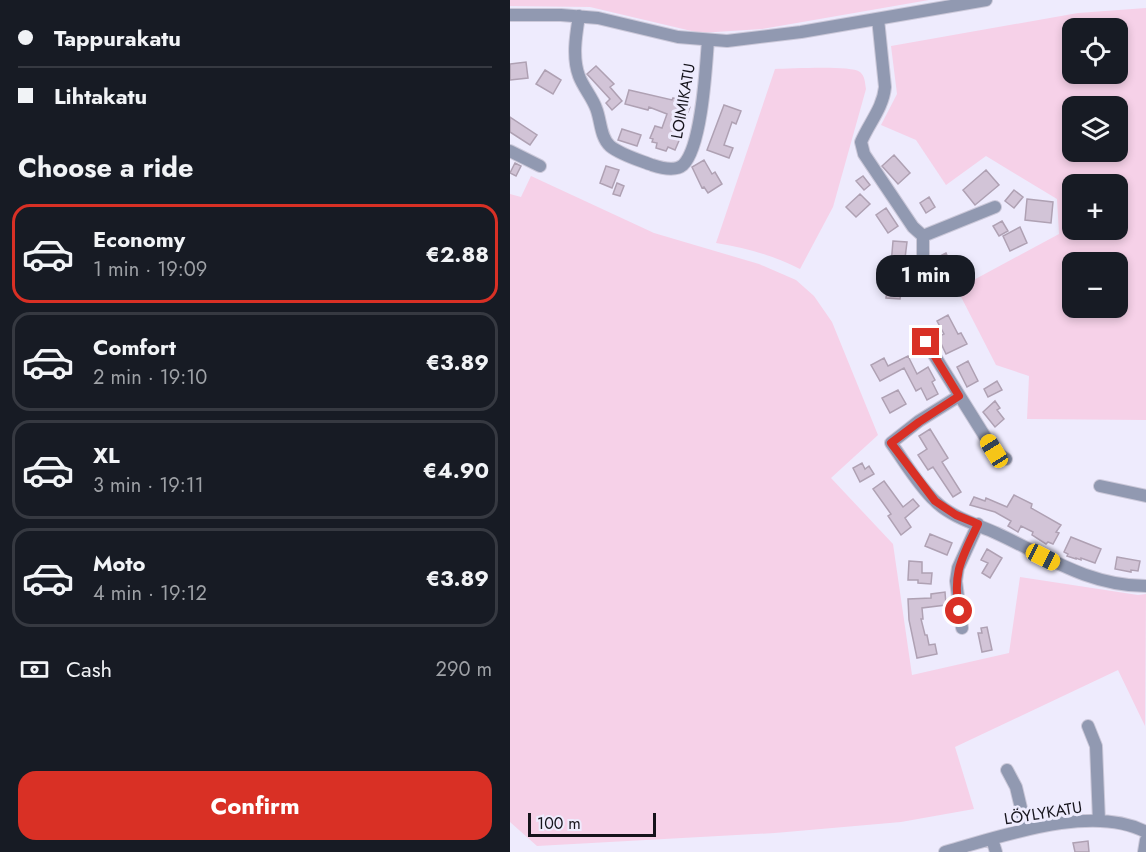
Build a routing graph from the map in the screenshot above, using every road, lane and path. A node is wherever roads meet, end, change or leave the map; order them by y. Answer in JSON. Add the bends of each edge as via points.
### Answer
{"nodes":[{"id":1,"x":986,"y":0,"type":"edge"},
{"id":2,"x":510,"y":15,"type":"edge"},
{"id":3,"x":579,"y":16,"type":"junction"},
{"id":4,"x":878,"y":19,"type":"junction"},
{"id":5,"x":708,"y":40,"type":"junction"},
{"id":6,"x":510,"y":151,"type":"edge"},
{"id":7,"x":540,"y":165,"type":"dead end"},
{"id":8,"x":995,"y":207,"type":"dead end"},
{"id":9,"x":923,"y":236,"type":"junction"},
{"id":10,"x":921,"y":281,"type":"dead end"},
{"id":11,"x":926,"y":342,"type":"dead end"},
{"id":12,"x":959,"y":396,"type":"junction"},
{"id":13,"x":1006,"y":459,"type":"dead end"},
{"id":14,"x":1100,"y":486,"type":"dead end"},
{"id":15,"x":1146,"y":496,"type":"edge"},
{"id":16,"x":978,"y":524,"type":"junction"},
{"id":17,"x":1146,"y":586,"type":"edge"},
{"id":18,"x":962,"y":627,"type":"dead end"},
{"id":19,"x":1088,"y":726,"type":"dead end"},
{"id":20,"x":1007,"y":770,"type":"dead end"},
{"id":21,"x":1099,"y":821,"type":"junction"},
{"id":22,"x":1026,"y":829,"type":"junction"},
{"id":23,"x":1146,"y":832,"type":"edge"},
{"id":24,"x":992,"y":839,"type":"junction"},
{"id":25,"x":1146,"y":840,"type":"edge"},
{"id":26,"x":945,"y":852,"type":"edge"},
{"id":27,"x":996,"y":852,"type":"edge"},
{"id":28,"x":1144,"y":852,"type":"edge"}],
"edges":[{"from":1,"to":4,"type":"street"},
{"from":2,"to":3,"type":"street"},
{"from":3,"to":5,"type":"street"},
{"from":3,"to":5,"type":"street","name":"LOIMIKATU","via":[[578,75],[596,106],[604,137],[615,150],[659,168],[682,166],[690,153],[701,111]]},
{"from":4,"to":5,"type":"street","via":[[748,40]]},
{"from":4,"to":9,"type":"street","via":[[884,97],[861,142],[864,154]]},
{"from":6,"to":7,"type":"street"},
{"from":8,"to":9,"type":"street"},
{"from":9,"to":10,"type":"street"},
{"from":11,"to":12,"type":"street"},
{"from":12,"to":13,"type":"street","via":[[994,451]]},
{"from":12,"to":16,"type":"street","via":[[891,443],[935,501]]},
{"from":14,"to":15,"type":"street"},
{"from":16,"to":17,"type":"street","via":[[1077,573]]},
{"from":16,"to":18,"type":"street","via":[[958,568]]},
{"from":19,"to":21,"type":"street","via":[[1096,746]]},
{"from":20,"to":22,"type":"street","via":[[1016,787]]},
{"from":21,"to":22,"type":"street","name":"LÖYLYKATU"},
{"from":21,"to":23,"type":"street","name":"LÖYLYKATU"},
{"from":22,"to":24,"type":"street","name":"LÖYLYKATU"},
{"from":24,"to":26,"type":"street","name":"LÖYLYKATU"},
{"from":24,"to":27,"type":"street"},
{"from":25,"to":28,"type":"street"}]}
